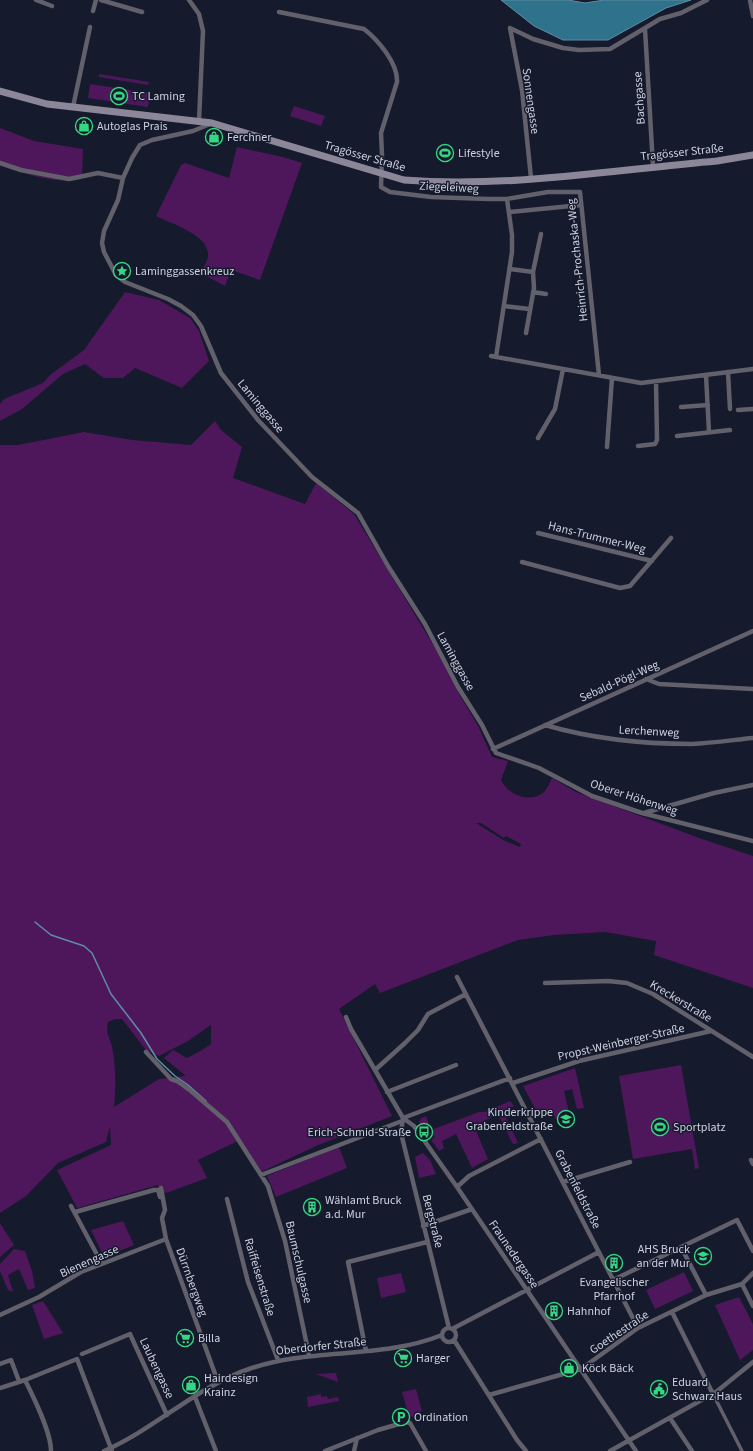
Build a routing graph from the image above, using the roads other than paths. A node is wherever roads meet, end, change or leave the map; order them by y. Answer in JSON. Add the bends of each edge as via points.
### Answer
{"nodes":[{"id":1,"x":36,"y":0,"type":"edge"},
{"id":2,"x":96,"y":0,"type":"edge"},
{"id":3,"x":101,"y":0,"type":"edge"},
{"id":4,"x":189,"y":0,"type":"edge"},
{"id":5,"x":707,"y":0,"type":"edge"},
{"id":6,"x":750,"y":0,"type":"edge"},
{"id":7,"x":52,"y":6,"type":"dead end"},
{"id":8,"x":93,"y":11,"type":"dead end"},
{"id":9,"x":142,"y":12,"type":"dead end"},
{"id":10,"x":279,"y":12,"type":"dead end"},
{"id":11,"x":753,"y":16,"type":"edge"},
{"id":12,"x":90,"y":27,"type":"dead end"},
{"id":13,"x":645,"y":29,"type":"junction"},
{"id":14,"x":0,"y":91,"type":"edge"},
{"id":15,"x":73,"y":107,"type":"junction"},
{"id":16,"x":199,"y":121,"type":"junction"},
{"id":17,"x":212,"y":123,"type":"junction"},
{"id":18,"x":753,"y":155,"type":"edge"},
{"id":19,"x":0,"y":163,"type":"edge"},
{"id":20,"x":653,"y":166,"type":"junction"},
{"id":21,"x":381,"y":174,"type":"junction"},
{"id":22,"x":124,"y":178,"type":"junction"},
{"id":23,"x":531,"y":178,"type":"junction"},
{"id":24,"x":508,"y":199,"type":"junction"},
{"id":25,"x":581,"y":205,"type":"junction"},
{"id":26,"x":510,"y":212,"type":"junction"},
{"id":27,"x":541,"y":234,"type":"dead end"},
{"id":28,"x":510,"y":269,"type":"junction"},
{"id":29,"x":533,"y":272,"type":"junction"},
{"id":30,"x":533,"y":292,"type":"junction"},
{"id":31,"x":546,"y":294,"type":"dead end"},
{"id":32,"x":504,"y":306,"type":"junction"},
{"id":33,"x":529,"y":309,"type":"junction"},
{"id":34,"x":526,"y":333,"type":"dead end"},
{"id":35,"x":564,"y":369,"type":"junction"},
{"id":36,"x":753,"y":369,"type":"edge"},
{"id":37,"x":728,"y":372,"type":"junction"},
{"id":38,"x":598,"y":375,"type":"junction"},
{"id":39,"x":706,"y":375,"type":"junction"},
{"id":40,"x":612,"y":378,"type":"junction"},
{"id":41,"x":656,"y":382,"type":"junction"},
{"id":42,"x":708,"y":405,"type":"junction"},
{"id":43,"x":681,"y":407,"type":"dead end"},
{"id":44,"x":730,"y":409,"type":"dead end"},
{"id":45,"x":738,"y":410,"type":"dead end"},
{"id":46,"x":753,"y":410,"type":"edge"},
{"id":47,"x":730,"y":430,"type":"dead end"},
{"id":48,"x":709,"y":432,"type":"junction"},
{"id":49,"x":677,"y":436,"type":"dead end"},
{"id":50,"x":538,"y":438,"type":"dead end"},
{"id":51,"x":638,"y":446,"type":"dead end"},
{"id":52,"x":607,"y":447,"type":"dead end"},
{"id":53,"x":538,"y":533,"type":"dead end"},
{"id":54,"x":670,"y":538,"type":"dead end"},
{"id":55,"x":652,"y":561,"type":"junction"},
{"id":56,"x":522,"y":562,"type":"dead end"},
{"id":57,"x":753,"y":631,"type":"edge"},
{"id":58,"x":646,"y":679,"type":"junction"},
{"id":59,"x":753,"y":689,"type":"edge"},
{"id":60,"x":545,"y":725,"type":"junction"},
{"id":61,"x":753,"y":738,"type":"edge"},
{"id":62,"x":493,"y":749,"type":"junction"},
{"id":63,"x":753,"y":785,"type":"edge"},
{"id":64,"x":642,"y":813,"type":"junction"},
{"id":65,"x":753,"y":841,"type":"edge"},
{"id":66,"x":457,"y":977,"type":"dead end"},
{"id":67,"x":545,"y":983,"type":"dead end"},
{"id":68,"x":466,"y":994,"type":"junction"},
{"id":69,"x":346,"y":1017,"type":"dead end"},
{"id":70,"x":711,"y":1031,"type":"junction"},
{"id":71,"x":146,"y":1052,"type":"dead end"},
{"id":72,"x":753,"y":1057,"type":"edge"},
{"id":73,"x":456,"y":1065,"type":"dead end"},
{"id":74,"x":375,"y":1070,"type":"junction"},
{"id":75,"x":511,"y":1081,"type":"junction"},
{"id":76,"x":387,"y":1092,"type":"junction"},
{"id":77,"x":402,"y":1119,"type":"junction"},
{"id":78,"x":541,"y":1140,"type":"junction"},
{"id":79,"x":630,"y":1162,"type":"dead end"},
{"id":80,"x":261,"y":1175,"type":"junction"},
{"id":81,"x":563,"y":1182,"type":"junction"},
{"id":82,"x":457,"y":1187,"type":"junction"},
{"id":83,"x":161,"y":1188,"type":"dead end"},
{"id":84,"x":227,"y":1199,"type":"dead end"},
{"id":85,"x":164,"y":1204,"type":"junction"},
{"id":86,"x":71,"y":1206,"type":"dead end"},
{"id":87,"x":472,"y":1209,"type":"junction"},
{"id":88,"x":75,"y":1212,"type":"junction"},
{"id":89,"x":423,"y":1226,"type":"junction"},
{"id":90,"x":166,"y":1239,"type":"junction"},
{"id":91,"x":427,"y":1242,"type":"junction"},
{"id":92,"x":681,"y":1247,"type":"junction"},
{"id":93,"x":753,"y":1251,"type":"edge"},
{"id":94,"x":599,"y":1252,"type":"junction"},
{"id":95,"x":102,"y":1264,"type":"junction"},
{"id":96,"x":753,"y":1273,"type":"edge"},
{"id":97,"x":613,"y":1280,"type":"junction"},
{"id":98,"x":742,"y":1284,"type":"junction"},
{"id":99,"x":527,"y":1290,"type":"junction"},
{"id":100,"x":706,"y":1295,"type":"junction"},
{"id":101,"x":753,"y":1306,"type":"edge"},
{"id":102,"x":672,"y":1312,"type":"junction"},
{"id":103,"x":0,"y":1315,"type":"edge"},
{"id":104,"x":638,"y":1328,"type":"junction"},
{"id":105,"x":450,"y":1329,"type":"junction"},
{"id":106,"x":442,"y":1335,"type":"junction"},
{"id":107,"x":454,"y":1340,"type":"junction"},
{"id":108,"x":366,"y":1352,"type":"junction"},
{"id":109,"x":82,"y":1354,"type":"dead end"},
{"id":110,"x":309,"y":1355,"type":"junction"},
{"id":111,"x":278,"y":1360,"type":"junction"},
{"id":112,"x":753,"y":1362,"type":"edge"},
{"id":113,"x":0,"y":1364,"type":"edge"},
{"id":114,"x":581,"y":1369,"type":"junction"},
{"id":115,"x":25,"y":1380,"type":"junction"},
{"id":116,"x":19,"y":1381,"type":"junction"},
{"id":117,"x":218,"y":1382,"type":"junction"},
{"id":118,"x":0,"y":1388,"type":"edge"},
{"id":119,"x":713,"y":1394,"type":"junction"},
{"id":120,"x":489,"y":1395,"type":"junction"},
{"id":121,"x":195,"y":1397,"type":"junction"},
{"id":122,"x":167,"y":1415,"type":"junction"},
{"id":123,"x":670,"y":1418,"type":"junction"},
{"id":124,"x":357,"y":1438,"type":"junction"},
{"id":125,"x":628,"y":1439,"type":"junction"},
{"id":126,"x":112,"y":1449,"type":"edge"},
{"id":127,"x":51,"y":1451,"type":"edge"},
{"id":128,"x":104,"y":1451,"type":"edge"},
{"id":129,"x":216,"y":1451,"type":"edge"},
{"id":130,"x":325,"y":1451,"type":"edge"},
{"id":131,"x":354,"y":1451,"type":"edge"},
{"id":132,"x":426,"y":1451,"type":"edge"},
{"id":133,"x":526,"y":1451,"type":"edge"},
{"id":134,"x":610,"y":1451,"type":"edge"},
{"id":135,"x":636,"y":1451,"type":"edge"},
{"id":136,"x":692,"y":1451,"type":"edge"},
{"id":137,"x":742,"y":1451,"type":"edge"}],
"edges":[{"from":1,"to":7,"type":"street"},
{"from":2,"to":8,"type":"street"},
{"from":3,"to":9,"type":"street"},
{"from":4,"to":16,"type":"street","via":[[199,14],[204,31]]},
{"from":5,"to":13,"type":"street","via":[[681,13],[660,19]]},
{"from":6,"to":11,"type":"street"},
{"from":10,"to":21,"type":"street","via":[[364,29],[395,67],[397,82],[381,133]]},
{"from":12,"to":15,"type":"street"},
{"from":13,"to":20,"type":"street","name":"Bachgasse"},
{"from":13,"to":23,"type":"street","name":"Sonnengasse","via":[[610,49],[579,50],[548,43],[510,28],[522,90]]},
{"from":14,"to":15,"type":"main road","name":"Tragösser Straße","via":[[47,104]]},
{"from":15,"to":16,"type":"main road","name":"Tragösser Straße"},
{"from":16,"to":17,"type":"main road","name":"Tragösser Straße"},
{"from":17,"to":21,"type":"main road","name":"Tragösser Straße"},
{"from":17,"to":22,"type":"street","name":"Laminggasse","via":[[193,131],[140,145]]},
{"from":18,"to":20,"type":"main road","name":"Tragösser Straße"},
{"from":19,"to":22,"type":"street","via":[[21,170],[69,179],[98,173]]},
{"from":20,"to":23,"type":"main road","name":"Tragösser Straße"},
{"from":21,"to":23,"type":"main road","name":"Tragösser Straße","via":[[404,180],[435,182]]},
{"from":21,"to":24,"type":"street","name":"Ziegeleiweg","via":[[381,187],[390,192],[431,197]]},
{"from":22,"to":62,"type":"street","name":"Laminggasse","via":[[102,243],[116,275],[125,282],[168,299],[193,315],[201,326],[222,373],[258,420],[312,477],[358,513],[424,624],[458,688],[482,725]]},
{"from":24,"to":25,"type":"street","name":"Heinrich-Prochaska-Weg","via":[[548,192],[580,192]]},
{"from":24,"to":26,"type":"street"},
{"from":25,"to":26,"type":"street"},
{"from":25,"to":38,"type":"street","name":"Heinrich-Prochaska-Weg"},
{"from":26,"to":28,"type":"street"},
{"from":27,"to":29,"type":"street"},
{"from":28,"to":29,"type":"street"},
{"from":28,"to":32,"type":"street"},
{"from":29,"to":30,"type":"street"},
{"from":30,"to":31,"type":"street"},
{"from":30,"to":33,"type":"street"},
{"from":32,"to":33,"type":"street"},
{"from":32,"to":35,"type":"street","via":[[494,357]]},
{"from":33,"to":34,"type":"street"},
{"from":35,"to":38,"type":"street"},
{"from":35,"to":50,"type":"street","via":[[555,409]]},
{"from":36,"to":37,"type":"street"},
{"from":37,"to":39,"type":"street"},
{"from":37,"to":44,"type":"street"},
{"from":38,"to":40,"type":"street"},
{"from":39,"to":41,"type":"street"},
{"from":39,"to":42,"type":"street"},
{"from":40,"to":41,"type":"street","via":[[641,383]]},
{"from":40,"to":52,"type":"street"},
{"from":41,"to":51,"type":"street","via":[[657,440],[655,444]]},
{"from":42,"to":43,"type":"street"},
{"from":42,"to":48,"type":"street"},
{"from":45,"to":46,"type":"street"},
{"from":47,"to":48,"type":"street"},
{"from":48,"to":49,"type":"street"},
{"from":53,"to":55,"type":"street","name":"Hans-Trummer-Weg"},
{"from":54,"to":55,"type":"street","name":"Hans-Trummer-Weg"},
{"from":55,"to":56,"type":"street","name":"Hans-Trummer-Weg","via":[[634,583],[620,588]]},
{"from":57,"to":58,"type":"street","name":"Sebald-Pögl-Weg"},
{"from":58,"to":59,"type":"street","via":[[659,684]]},
{"from":58,"to":60,"type":"street","name":"Sebald-Pögl-Weg"},
{"from":60,"to":61,"type":"street","name":"Lerchenweg","via":[[580,735],[635,742],[693,744]]},
{"from":60,"to":62,"type":"street","name":"Sebald-Pögl-Weg"},
{"from":62,"to":64,"type":"street","name":"Oberer Höhenweg","via":[[496,753],[539,768],[592,796]]},
{"from":63,"to":64,"type":"street"},
{"from":64,"to":65,"type":"street","name":"Oberer Höhenweg"},
{"from":66,"to":68,"type":"street","name":"Grabenfeldstraße"},
{"from":67,"to":70,"type":"street","name":"Kreckerstraße","via":[[627,983],[653,994]]},
{"from":68,"to":74,"type":"street","via":[[428,1014],[405,1043]]},
{"from":68,"to":75,"type":"street","name":"Grabenfeldstraße"},
{"from":69,"to":74,"type":"street","name":"Fraunedergasse","via":[[350,1029]]},
{"from":70,"to":72,"type":"street","name":"Kreckerstraße"},
{"from":70,"to":75,"type":"street","name":"Propst-Weinberger-Straße","via":[[578,1061]]},
{"from":71,"to":80,"type":"street","name":"Baumschulgasse","via":[[171,1079],[178,1081],[227,1122]]},
{"from":73,"to":76,"type":"street"},
{"from":74,"to":76,"type":"street","name":"Fraunedergasse"},
{"from":75,"to":77,"type":"street"},
{"from":75,"to":78,"type":"street","name":"Grabenfeldstraße"},
{"from":76,"to":77,"type":"street","name":"Fraunedergasse"},
{"from":77,"to":80,"type":"street"},
{"from":77,"to":82,"type":"street","name":"Fraunedergasse","via":[[414,1126]]},
{"from":77,"to":89,"type":"street","name":"Bergstraße","via":[[401,1133]]},
{"from":78,"to":81,"type":"street","name":"Grabenfeldstraße"},
{"from":78,"to":82,"type":"street","via":[[469,1176]]},
{"from":79,"to":81,"type":"street"},
{"from":80,"to":110,"type":"street","name":"Baumschulgasse","via":[[268,1186],[285,1240]]},
{"from":81,"to":94,"type":"street","name":"Grabenfeldstraße"},
{"from":82,"to":87,"type":"street","name":"Fraunedergasse"},
{"from":83,"to":85,"type":"street","name":"Dürrnbergweg"},
{"from":84,"to":111,"type":"street","name":"Raiffeisenstraße","via":[[248,1282]]},
{"from":85,"to":88,"type":"street","via":[[158,1190],[154,1190]]},
{"from":85,"to":90,"type":"street","name":"Dürrnbergweg","via":[[162,1218]]},
{"from":86,"to":88,"type":"street"},
{"from":87,"to":89,"type":"street"},
{"from":87,"to":99,"type":"street","name":"Fraunedergasse"},
{"from":88,"to":95,"type":"street"},
{"from":89,"to":91,"type":"street","name":"Bergstraße"},
{"from":90,"to":95,"type":"street","name":"Bienengasse"},
{"from":90,"to":117,"type":"street","name":"Dürrnbergweg"},
{"from":91,"to":105,"type":"street","name":"Bergstraße"},
{"from":91,"to":108,"type":"street","via":[[348,1262]]},
{"from":92,"to":93,"type":"street","via":[[737,1220]]},
{"from":92,"to":97,"type":"street"},
{"from":92,"to":100,"type":"street"},
{"from":94,"to":97,"type":"street","name":"Grabenfeldstraße"},
{"from":94,"to":99,"type":"street"},
{"from":95,"to":103,"type":"street","name":"Bienengasse","via":[[81,1272],[39,1297]]},
{"from":96,"to":98,"type":"street","name":"Goethestraße"},
{"from":97,"to":104,"type":"street","name":"Grabenfeldstraße"},
{"from":98,"to":100,"type":"street","name":"Goethestraße"},
{"from":98,"to":101,"type":"street"},
{"from":99,"to":105,"type":"street"},
{"from":99,"to":114,"type":"street","name":"Fraunedergasse"},
{"from":100,"to":102,"type":"street","name":"Goethestraße"},
{"from":102,"to":104,"type":"street","name":"Goethestraße"},
{"from":102,"to":119,"type":"street"},
{"from":104,"to":114,"type":"street","name":"Goethestraße"},
{"from":105,"to":106,"type":"street","via":[[443,1331]]},
{"from":105,"to":107,"type":"street","via":[[456,1334]]},
{"from":106,"to":107,"type":"street","via":[[447,1342]]},
{"from":106,"to":108,"type":"street","name":"Oberdorfer Straße","via":[[408,1346]]},
{"from":107,"to":120,"type":"street"},
{"from":108,"to":110,"type":"street","name":"Oberdorfer Straße"},
{"from":109,"to":122,"type":"street","name":"Laubengasse","via":[[130,1334]]},
{"from":110,"to":111,"type":"street","name":"Oberdorfer Straße"},
{"from":111,"to":117,"type":"street","name":"Oberdorfer Straße"},
{"from":112,"to":119,"type":"street"},
{"from":113,"to":116,"type":"street","via":[[11,1360]]},
{"from":114,"to":120,"type":"street","name":"Goethestraße"},
{"from":114,"to":125,"type":"street","name":"Fraunedergasse"},
{"from":115,"to":116,"type":"street"},
{"from":115,"to":126,"type":"street","via":[[77,1359]]},
{"from":115,"to":127,"type":"street","via":[[36,1400],[50,1439]]},
{"from":116,"to":118,"type":"street"},
{"from":117,"to":121,"type":"street","name":"Oberdorfer Straße"},
{"from":119,"to":123,"type":"street"},
{"from":119,"to":137,"type":"street"},
{"from":120,"to":133,"type":"street"},
{"from":121,"to":122,"type":"street","name":"Oberdorfer Straße"},
{"from":121,"to":129,"type":"street"},
{"from":122,"to":126,"type":"street","name":"Oberdorfer Straße"},
{"from":123,"to":125,"type":"street"},
{"from":123,"to":136,"type":"street"},
{"from":124,"to":130,"type":"street"},
{"from":124,"to":131,"type":"street"},
{"from":124,"to":132,"type":"street","via":[[406,1422],[410,1423]]},
{"from":125,"to":134,"type":"street"},
{"from":125,"to":135,"type":"street","name":"Fraunedergasse"},
{"from":126,"to":128,"type":"street","name":"Oberdorfer Straße"}]}
